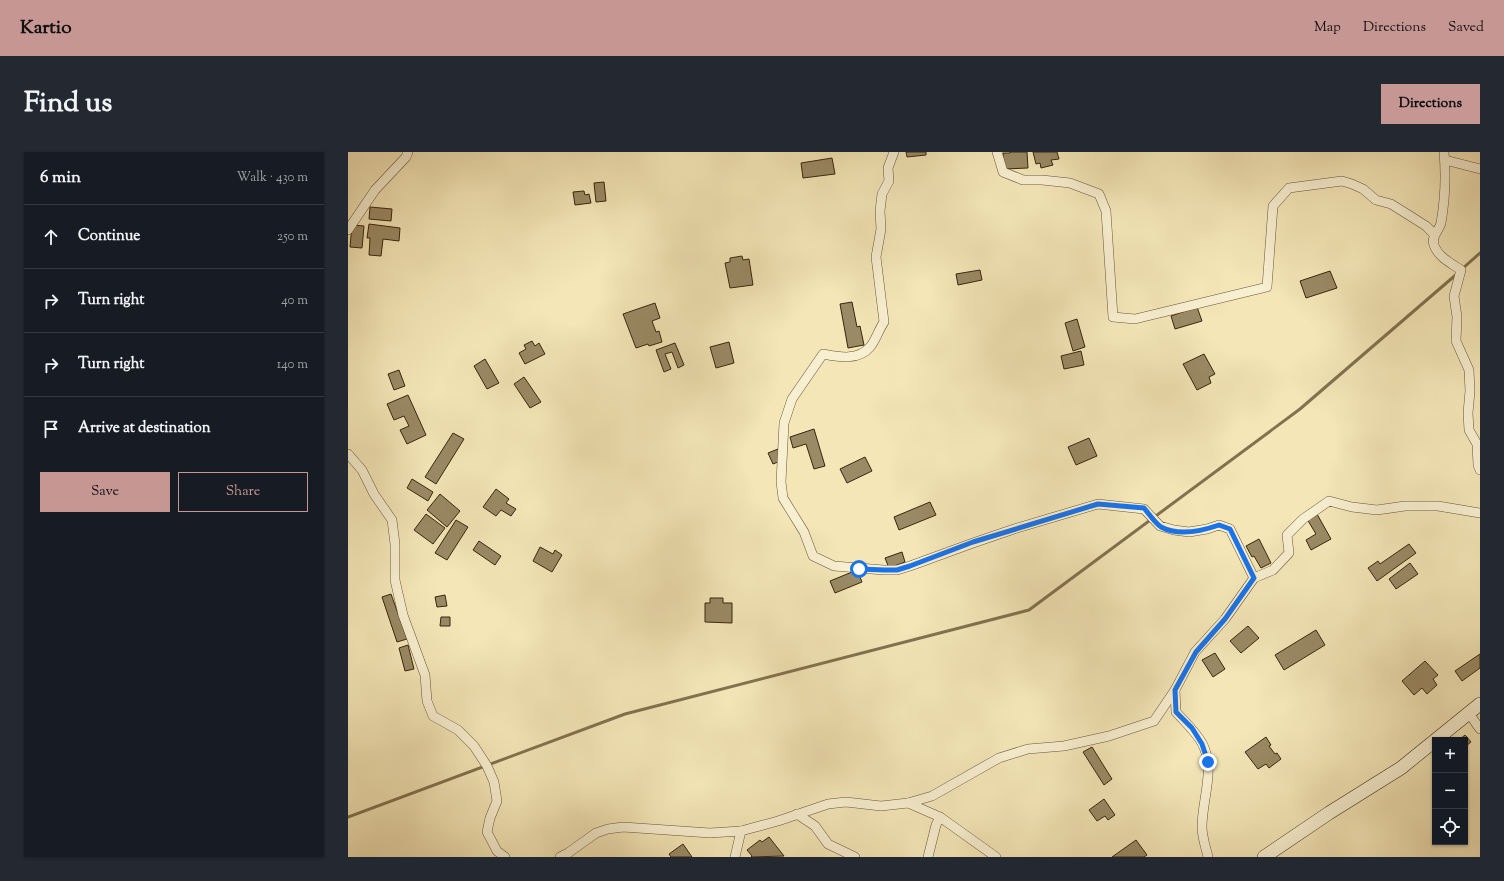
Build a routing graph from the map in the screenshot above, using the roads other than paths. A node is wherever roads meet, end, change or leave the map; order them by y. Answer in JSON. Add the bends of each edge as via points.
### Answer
{"nodes":[{"id":1,"x":408,"y":152,"type":"edge"},
{"id":2,"x":894,"y":152,"type":"edge"},
{"id":3,"x":997,"y":152,"type":"edge"},
{"id":4,"x":1444,"y":156,"type":"edge"},
{"id":5,"x":1480,"y":169,"type":"edge"},
{"id":6,"x":348,"y":230,"type":"edge"},
{"id":7,"x":1434,"y":234,"type":"junction"},
{"id":8,"x":348,"y":454,"type":"edge"},
{"id":9,"x":1480,"y":470,"type":"edge"},
{"id":10,"x":1480,"y":513,"type":"edge"},
{"id":11,"x":1254,"y":578,"type":"junction"},
{"id":12,"x":1175,"y":690,"type":"junction"},
{"id":13,"x":1480,"y":704,"type":"edge"},
{"id":14,"x":1468,"y":712,"type":"junction"},
{"id":15,"x":1480,"y":729,"type":"edge"},
{"id":16,"x":908,"y":803,"type":"junction"},
{"id":17,"x":797,"y":814,"type":"junction"},
{"id":18,"x":940,"y":817,"type":"junction"},
{"id":19,"x":741,"y":831,"type":"junction"},
{"id":20,"x":505,"y":857,"type":"edge"},
{"id":21,"x":560,"y":857,"type":"edge"},
{"id":22,"x":735,"y":857,"type":"edge"},
{"id":23,"x":855,"y":857,"type":"edge"},
{"id":24,"x":928,"y":857,"type":"edge"},
{"id":25,"x":996,"y":857,"type":"edge"},
{"id":26,"x":1208,"y":857,"type":"edge"},
{"id":27,"x":1264,"y":857,"type":"edge"}],
"edges":[{"from":1,"to":6,"type":"street","via":[[375,190]]},
{"from":2,"to":11,"type":"street","via":[[888,168],[889,181],[882,194],[881,229],[876,257],[884,322],[870,347],[856,357],[823,354],[792,399],[784,423],[781,482],[784,498],[804,532],[812,556],[834,566],[897,570],[1007,531],[1098,504],[1144,508],[1160,526],[1174,530],[1189,532],[1219,525],[1230,529]]},
{"from":3,"to":7,"type":"street","via":[[1002,172],[1023,180],[1070,183],[1099,194],[1106,211],[1114,317],[1135,319],[1267,287],[1273,206],[1289,188],[1342,181],[1352,184],[1376,200],[1391,204]]},
{"from":4,"to":5,"type":"street"},
{"from":4,"to":7,"type":"street","via":[[1444,204],[1440,227]]},
{"from":7,"to":9,"type":"street","via":[[1438,254],[1461,270],[1454,296],[1457,317],[1456,341],[1469,370],[1469,430],[1477,444]]},
{"from":8,"to":20,"type":"street","via":[[362,470],[374,494],[392,520],[395,580],[403,616],[425,675],[428,701],[433,716],[458,730],[474,746],[487,766],[494,782],[497,800],[487,832],[497,851]]},
{"from":10,"to":11,"type":"street","via":[[1438,506],[1405,506],[1377,510],[1329,501],[1303,518],[1288,535],[1289,553],[1273,570]]},
{"from":11,"to":12,"type":"street","via":[[1225,619],[1196,652]]},
{"from":12,"to":16,"type":"street","via":[[1154,721],[1109,736],[1064,746],[1028,748],[999,758],[932,796]]},
{"from":12,"to":26,"type":"street","via":[[1176,712],[1192,728],[1202,744],[1208,762],[1202,828]]},
{"from":13,"to":14,"type":"street"},
{"from":14,"to":15,"type":"street"},
{"from":14,"to":27,"type":"street","via":[[1401,768]]},
{"from":16,"to":17,"type":"street","via":[[881,806],[846,802],[828,804]]},
{"from":16,"to":18,"type":"street"},
{"from":17,"to":19,"type":"street","via":[[778,822]]},
{"from":17,"to":23,"type":"street","via":[[815,826],[828,844]]},
{"from":18,"to":24,"type":"street"},
{"from":18,"to":25,"type":"street"},
{"from":19,"to":21,"type":"street","via":[[710,833],[624,827],[608,829],[596,833]]},
{"from":19,"to":22,"type":"street"}]}
